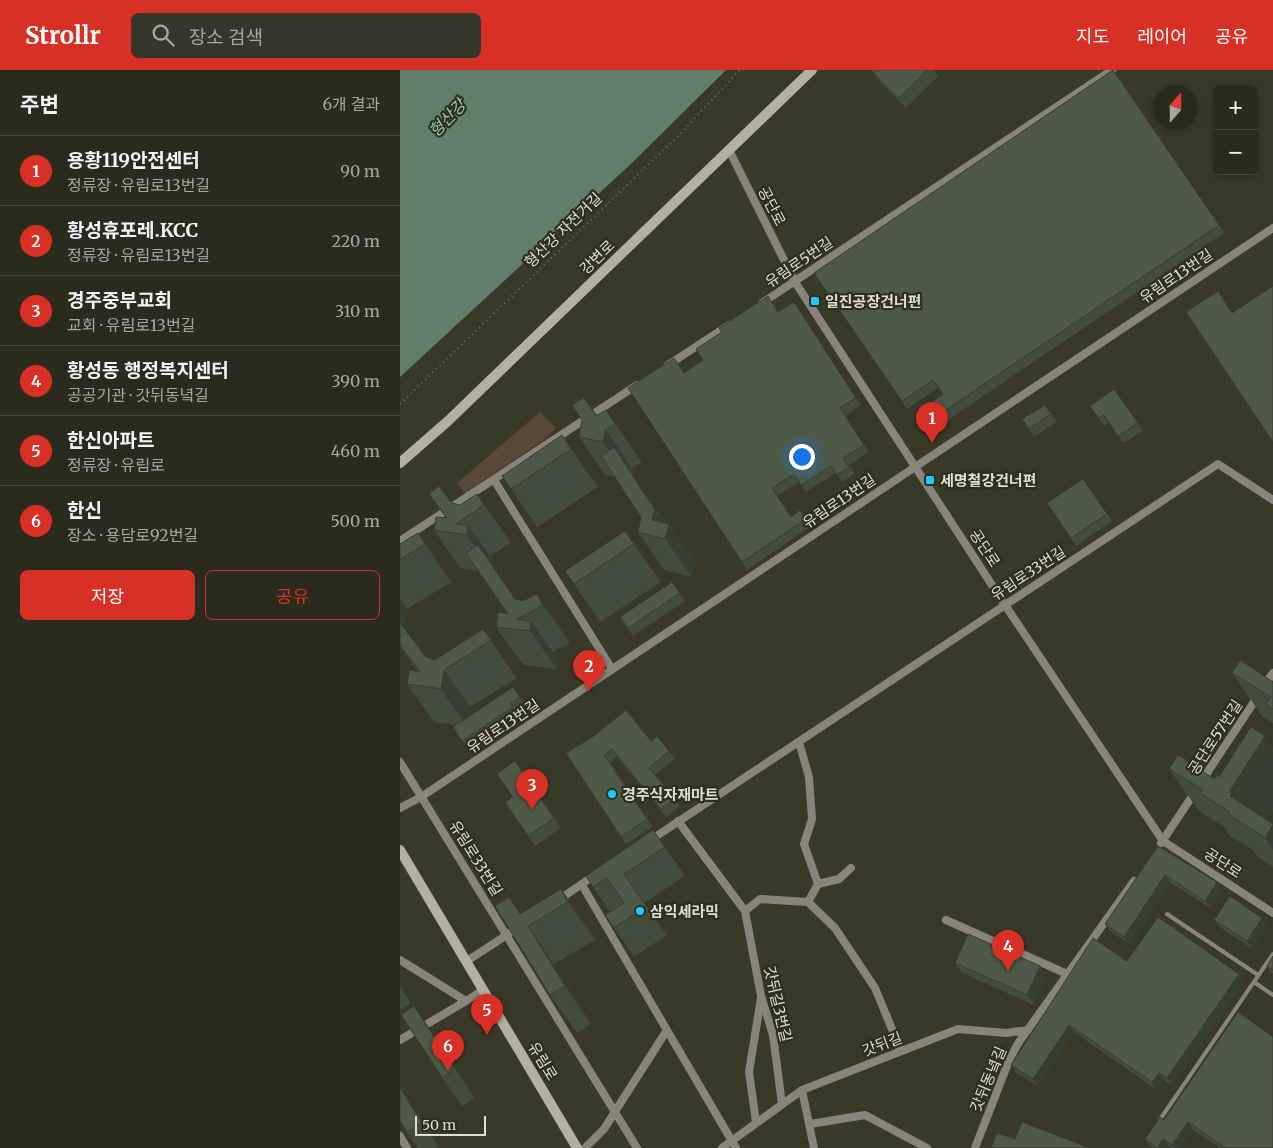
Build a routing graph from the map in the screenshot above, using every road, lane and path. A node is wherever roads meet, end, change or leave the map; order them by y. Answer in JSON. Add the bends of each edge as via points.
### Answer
{"nodes":[{"id":1,"x":740,"y":70,"type":"edge"},
{"id":2,"x":812,"y":70,"type":"edge"},
{"id":3,"x":1112,"y":70,"type":"edge"},
{"id":4,"x":729,"y":150,"type":"junction"},
{"id":5,"x":1273,"y":228,"type":"edge"},
{"id":6,"x":795,"y":282,"type":"junction"},
{"id":7,"x":754,"y":309,"type":"edge"},
{"id":8,"x":737,"y":320,"type":"edge"},
{"id":9,"x":662,"y":369,"type":"edge"},
{"id":10,"x":646,"y":380,"type":"edge"},
{"id":11,"x":400,"y":404,"type":"edge"},
{"id":12,"x":400,"y":463,"type":"edge"},
{"id":13,"x":916,"y":467,"type":"junction"},
{"id":14,"x":494,"y":480,"type":"junction"},
{"id":15,"x":1273,"y":500,"type":"edge"},
{"id":16,"x":400,"y":541,"type":"edge"},
{"id":17,"x":1005,"y":605,"type":"junction"},
{"id":18,"x":612,"y":669,"type":"junction"},
{"id":19,"x":1273,"y":674,"type":"edge"},
{"id":20,"x":799,"y":742,"type":"junction"},
{"id":21,"x":400,"y":762,"type":"edge"},
{"id":22,"x":421,"y":797,"type":"junction"},
{"id":23,"x":400,"y":808,"type":"edge"},
{"id":24,"x":678,"y":821,"type":"junction"},
{"id":25,"x":1163,"y":841,"type":"junction"},
{"id":26,"x":640,"y":846,"type":"edge"},
{"id":27,"x":1157,"y":849,"type":"edge"},
{"id":28,"x":400,"y":850,"type":"edge"},
{"id":29,"x":851,"y":868,"type":"dead end"},
{"id":30,"x":602,"y":871,"type":"edge"},
{"id":31,"x":1140,"y":872,"type":"edge"},
{"id":32,"x":818,"y":884,"type":"junction"},
{"id":33,"x":582,"y":885,"type":"junction"},
{"id":34,"x":808,"y":902,"type":"junction"},
{"id":35,"x":550,"y":907,"type":"edge"},
{"id":36,"x":745,"y":910,"type":"junction"},
{"id":37,"x":1273,"y":913,"type":"edge"},
{"id":38,"x":1167,"y":914,"type":"dead end"},
{"id":39,"x":946,"y":920,"type":"dead end"},
{"id":40,"x":528,"y":921,"type":"edge"},
{"id":41,"x":507,"y":934,"type":"junction"},
{"id":42,"x":1273,"y":954,"type":"edge"},
{"id":43,"x":400,"y":960,"type":"edge"},
{"id":44,"x":467,"y":961,"type":"junction"},
{"id":45,"x":1067,"y":974,"type":"junction"},
{"id":46,"x":1258,"y":975,"type":"junction"},
{"id":47,"x":1254,"y":982,"type":"junction"},
{"id":48,"x":483,"y":990,"type":"junction"},
{"id":49,"x":1273,"y":995,"type":"edge"},
{"id":50,"x":761,"y":996,"type":"junction"},
{"id":51,"x":466,"y":1001,"type":"junction"},
{"id":52,"x":667,"y":1030,"type":"junction"},
{"id":53,"x":1028,"y":1030,"type":"junction"},
{"id":54,"x":400,"y":1040,"type":"edge"},
{"id":55,"x":901,"y":1051,"type":"junction"},
{"id":56,"x":802,"y":1090,"type":"junction"},
{"id":57,"x":782,"y":1104,"type":"junction"},
{"id":58,"x":615,"y":1112,"type":"junction"},
{"id":59,"x":756,"y":1122,"type":"junction"},
{"id":60,"x":810,"y":1124,"type":"junction"},
{"id":61,"x":1157,"y":1124,"type":"edge"},
{"id":62,"x":400,"y":1136,"type":"edge"},
{"id":63,"x":731,"y":1140,"type":"junction"},
{"id":64,"x":407,"y":1148,"type":"edge"},
{"id":65,"x":577,"y":1148,"type":"edge"},
{"id":66,"x":585,"y":1148,"type":"edge"},
{"id":67,"x":637,"y":1148,"type":"edge"},
{"id":68,"x":722,"y":1148,"type":"edge"},
{"id":69,"x":736,"y":1148,"type":"edge"},
{"id":70,"x":814,"y":1148,"type":"edge"},
{"id":71,"x":927,"y":1148,"type":"edge"},
{"id":72,"x":975,"y":1148,"type":"edge"}],
"edges":[{"from":1,"to":11,"type":"path","name":"형산강 자전거길","via":[[675,139]]},
{"from":2,"to":4,"type":"street","name":"강변로"},
{"from":3,"to":6,"type":"street","name":"유림로5번길"},
{"from":4,"to":6,"type":"street","name":"공단로"},
{"from":4,"to":12,"type":"street","name":"강변로","via":[[448,421]]},
{"from":5,"to":13,"type":"street","name":"유림로13번길"},
{"from":6,"to":7,"type":"street","name":"유림로5번길"},
{"from":6,"to":13,"type":"street","name":"공단로"},
{"from":8,"to":9,"type":"street"},
{"from":10,"to":14,"type":"street"},
{"from":13,"to":17,"type":"street","name":"공단로"},
{"from":13,"to":18,"type":"street","name":"유림로13번길"},
{"from":14,"to":16,"type":"street"},
{"from":14,"to":18,"type":"street"},
{"from":15,"to":17,"type":"street","name":"유림로33번길","via":[[1218,464]]},
{"from":17,"to":20,"type":"street","name":"유림로33번길"},
{"from":17,"to":25,"type":"street","name":"공단로"},
{"from":18,"to":22,"type":"street","name":"유림로13번길"},
{"from":19,"to":25,"type":"street","name":"공단로57번길"},
{"from":20,"to":24,"type":"street","name":"유림로33번길"},
{"from":20,"to":32,"type":"street","via":[[809,777],[812,819],[804,844]]},
{"from":21,"to":22,"type":"street"},
{"from":22,"to":23,"type":"street","name":"유림로13번길"},
{"from":22,"to":41,"type":"street","name":"유림로33번길"},
{"from":24,"to":26,"type":"street","name":"유림로33번길"},
{"from":24,"to":36,"type":"street","name":"갓뒤길3번길"},
{"from":25,"to":27,"type":"street"},
{"from":25,"to":37,"type":"street","name":"공단로"},
{"from":28,"to":44,"type":"street","name":"유림로"},
{"from":29,"to":32,"type":"street","via":[[839,879]]},
{"from":30,"to":33,"type":"street"},
{"from":31,"to":45,"type":"street","name":"갓뒤동녘길"},
{"from":32,"to":34,"type":"street"},
{"from":33,"to":35,"type":"street"},
{"from":33,"to":52,"type":"street"},
{"from":34,"to":36,"type":"street","via":[[760,899]]},
{"from":34,"to":55,"type":"street","via":[[835,928],[876,988]]},
{"from":36,"to":50,"type":"street","name":"갓뒤길3번길"},
{"from":38,"to":46,"type":"lane"},
{"from":39,"to":45,"type":"street"},
{"from":40,"to":41,"type":"street"},
{"from":41,"to":44,"type":"street"},
{"from":41,"to":58,"type":"street","name":"유림로33번길"},
{"from":42,"to":46,"type":"lane"},
{"from":43,"to":51,"type":"street"},
{"from":44,"to":48,"type":"street","name":"유림로"},
{"from":45,"to":53,"type":"street","name":"갓뒤동녘길"},
{"from":46,"to":47,"type":"lane"},
{"from":47,"to":49,"type":"lane"},
{"from":47,"to":61,"type":"lane"},
{"from":48,"to":51,"type":"street"},
{"from":48,"to":65,"type":"street","name":"유림로"},
{"from":50,"to":57,"type":"street","name":"갓뒤길3번길","via":[[772,1035]]},
{"from":50,"to":59,"type":"street","via":[[749,1072]]},
{"from":51,"to":54,"type":"street"},
{"from":52,"to":58,"type":"street"},
{"from":52,"to":63,"type":"street"},
{"from":53,"to":55,"type":"street","name":"갓뒤길","via":[[1006,1033],[958,1029]]},
{"from":53,"to":72,"type":"street","name":"갓뒤동녘길","via":[[1010,1058]]},
{"from":55,"to":56,"type":"street","name":"갓뒤길"},
{"from":56,"to":57,"type":"street","name":"갓뒤길"},
{"from":56,"to":60,"type":"street"},
{"from":57,"to":59,"type":"street","name":"갓뒤길"},
{"from":58,"to":66,"type":"street","via":[[604,1130]]},
{"from":58,"to":67,"type":"street","name":"유림로33번길"},
{"from":59,"to":63,"type":"street","name":"갓뒤길"},
{"from":60,"to":70,"type":"street"},
{"from":60,"to":71,"type":"street","via":[[865,1115]]},
{"from":62,"to":64,"type":"street"},
{"from":63,"to":68,"type":"street","name":"갓뒤길"},
{"from":63,"to":69,"type":"street"}]}
